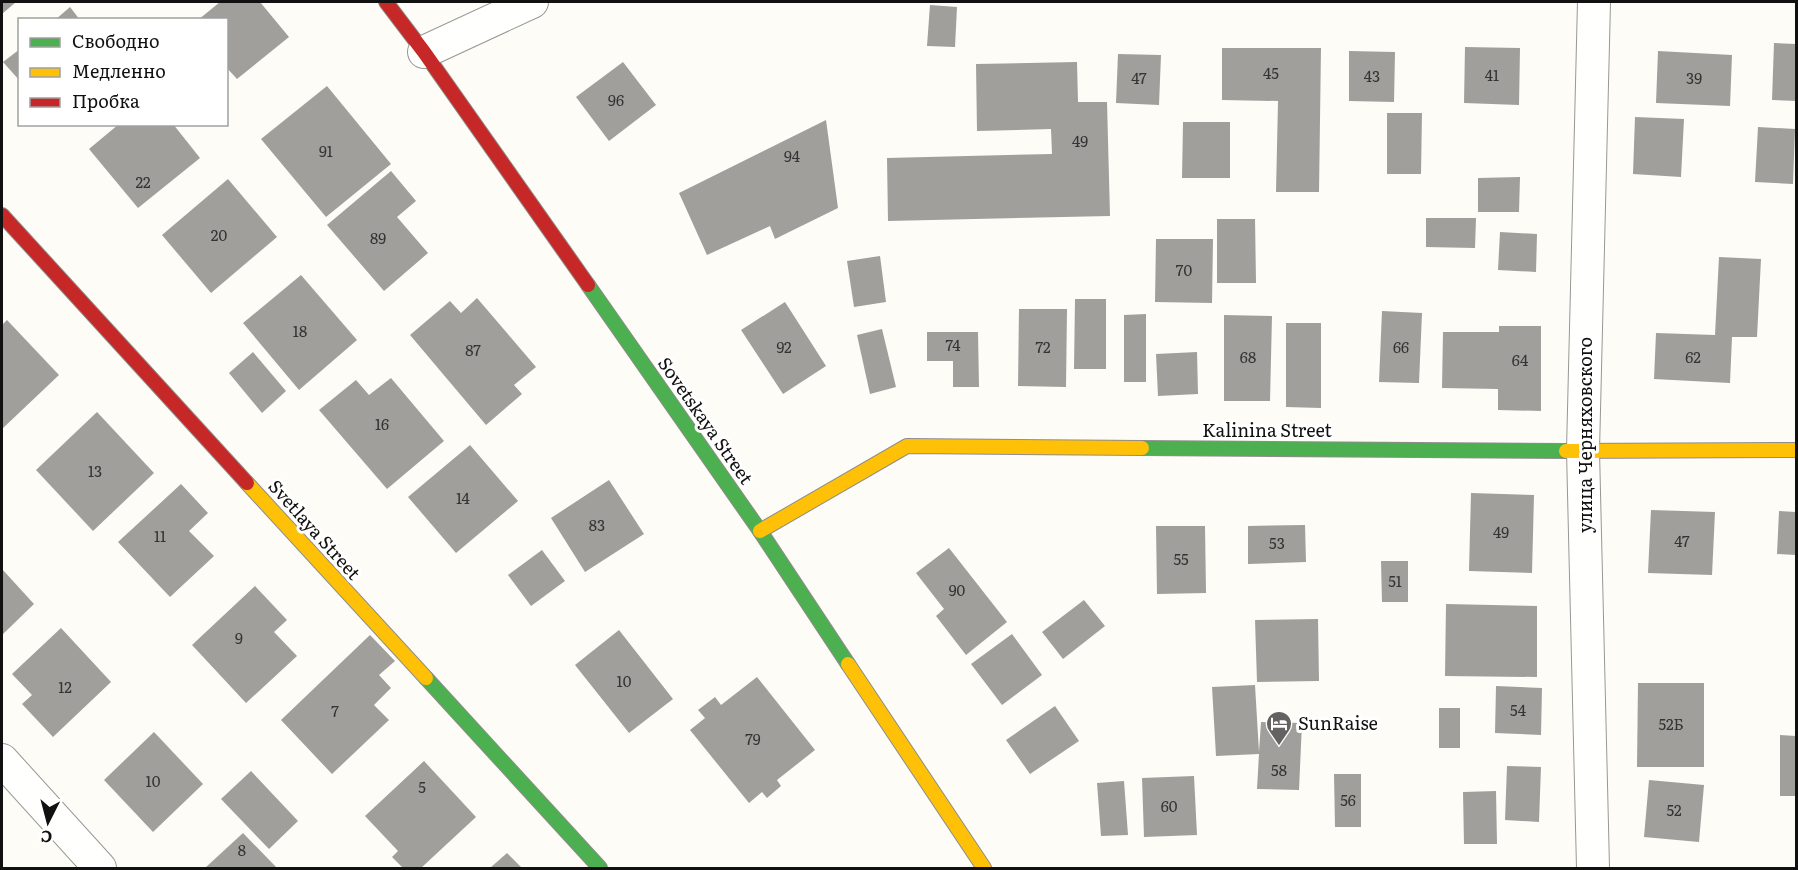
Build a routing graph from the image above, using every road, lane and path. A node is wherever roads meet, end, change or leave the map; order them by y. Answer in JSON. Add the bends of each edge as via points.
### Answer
{"nodes":[{"id":1,"x":386,"y":2,"type":"edge"},
{"id":2,"x":532,"y":2,"type":"edge"},
{"id":3,"x":1594,"y":2,"type":"edge"},
{"id":4,"x":424,"y":52,"type":"junction"},
{"id":5,"x":2,"y":215,"type":"edge"},
{"id":6,"x":1797,"y":450,"type":"edge"},
{"id":7,"x":1583,"y":452,"type":"junction"},
{"id":8,"x":760,"y":531,"type":"junction"},
{"id":9,"x":2,"y":760,"type":"edge"},
{"id":10,"x":100,"y":868,"type":"edge"},
{"id":11,"x":600,"y":868,"type":"edge"},
{"id":12,"x":984,"y":868,"type":"edge"},
{"id":13,"x":1593,"y":868,"type":"edge"}],
"edges":[{"from":1,"to":4,"type":"street","name":"Sovetskaya Street"},
{"from":2,"to":4,"type":"street"},
{"from":3,"to":7,"type":"street","name":"улица Черняховского"},
{"from":4,"to":8,"type":"street","name":"Sovetskaya Street"},
{"from":5,"to":11,"type":"street","name":"Svetlaya Street"},
{"from":6,"to":7,"type":"street","name":"Kalinina Street"},
{"from":7,"to":8,"type":"street","name":"Kalinina Street","via":[[907,446]]},
{"from":7,"to":13,"type":"street","name":"улица Черняховского"},
{"from":8,"to":12,"type":"street","name":"Sovetskaya Street"},
{"from":9,"to":10,"type":"street"}]}
